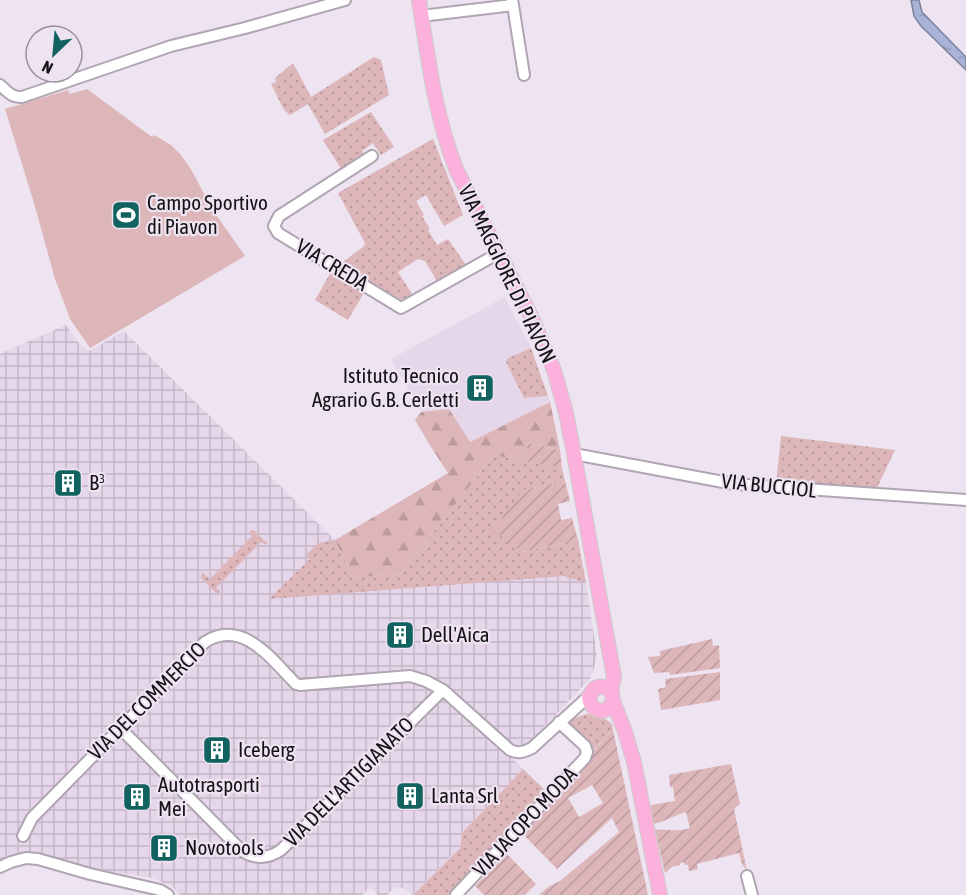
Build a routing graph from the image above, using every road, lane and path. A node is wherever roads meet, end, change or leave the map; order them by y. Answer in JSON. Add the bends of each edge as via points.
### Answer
{"nodes":[{"id":1,"x":345,"y":0,"type":"edge"},
{"id":2,"x":419,"y":0,"type":"edge"},
{"id":3,"x":513,"y":3,"type":"edge"},
{"id":4,"x":421,"y":16,"type":"junction"},
{"id":5,"x":524,"y":75,"type":"dead end"},
{"id":6,"x":0,"y":85,"type":"edge"},
{"id":7,"x":372,"y":156,"type":"dead end"},
{"id":8,"x":499,"y":253,"type":"junction"},
{"id":9,"x":574,"y":454,"type":"junction"},
{"id":10,"x":966,"y":500,"type":"edge"},
{"id":11,"x":442,"y":690,"type":"junction"},
{"id":12,"x":602,"y":699,"type":"junction"},
{"id":13,"x":559,"y":722,"type":"junction"},
{"id":14,"x":120,"y":728,"type":"junction"},
{"id":15,"x":23,"y":836,"type":"dead end"},
{"id":16,"x":0,"y":867,"type":"edge"},
{"id":17,"x":747,"y":876,"type":"dead end"},
{"id":18,"x":168,"y":895,"type":"edge"},
{"id":19,"x":456,"y":895,"type":"edge"},
{"id":20,"x":660,"y":895,"type":"edge"},
{"id":21,"x":752,"y":895,"type":"edge"}],
"edges":[{"from":1,"to":6,"type":"street","via":[[171,46],[22,97]]},
{"from":2,"to":4,"type":"main road","name":"VIA MAGGIORE DI PIAVON"},
{"from":3,"to":4,"type":"street"},
{"from":3,"to":5,"type":"street"},
{"from":4,"to":8,"type":"main road","name":"VIA MAGGIORE DI PIAVON","via":[[445,140]]},
{"from":7,"to":8,"type":"street","name":"VIA CREDA","via":[[279,216],[274,226],[278,233],[401,308]]},
{"from":8,"to":9,"type":"main road","name":"VIA MAGGIORE DI PIAVON","via":[[549,357]]},
{"from":9,"to":10,"type":"street","name":"VIA BUCCIOL","via":[[734,484]]},
{"from":9,"to":12,"type":"main road","name":"VIA MAGGIORE DI PIAVON","via":[[614,677]]},
{"from":11,"to":13,"type":"street","name":"VIA DEL COMMERCIO","via":[[514,752],[532,748]]},
{"from":11,"to":14,"type":"street","name":"VIA DEL COMMERCIO","via":[[410,676],[296,684],[256,645],[237,635],[224,634],[205,642]]},
{"from":11,"to":14,"type":"street","name":"VIA DELL'ARTIGIANATO","via":[[281,850],[264,857],[249,855],[239,848]]},
{"from":12,"to":13,"type":"street","name":"VIA DEL COMMERCIO"},
{"from":12,"to":20,"type":"main road","via":[[625,732],[634,762]]},
{"from":13,"to":19,"type":"street","name":"VIA JACOPO MODA","via":[[585,746],[585,758]]},
{"from":14,"to":15,"type":"street","name":"VIA DEL COMMERCIO","via":[[32,818]]},
{"from":16,"to":18,"type":"street","via":[[26,858],[38,859]]},
{"from":17,"to":21,"type":"street"}]}
